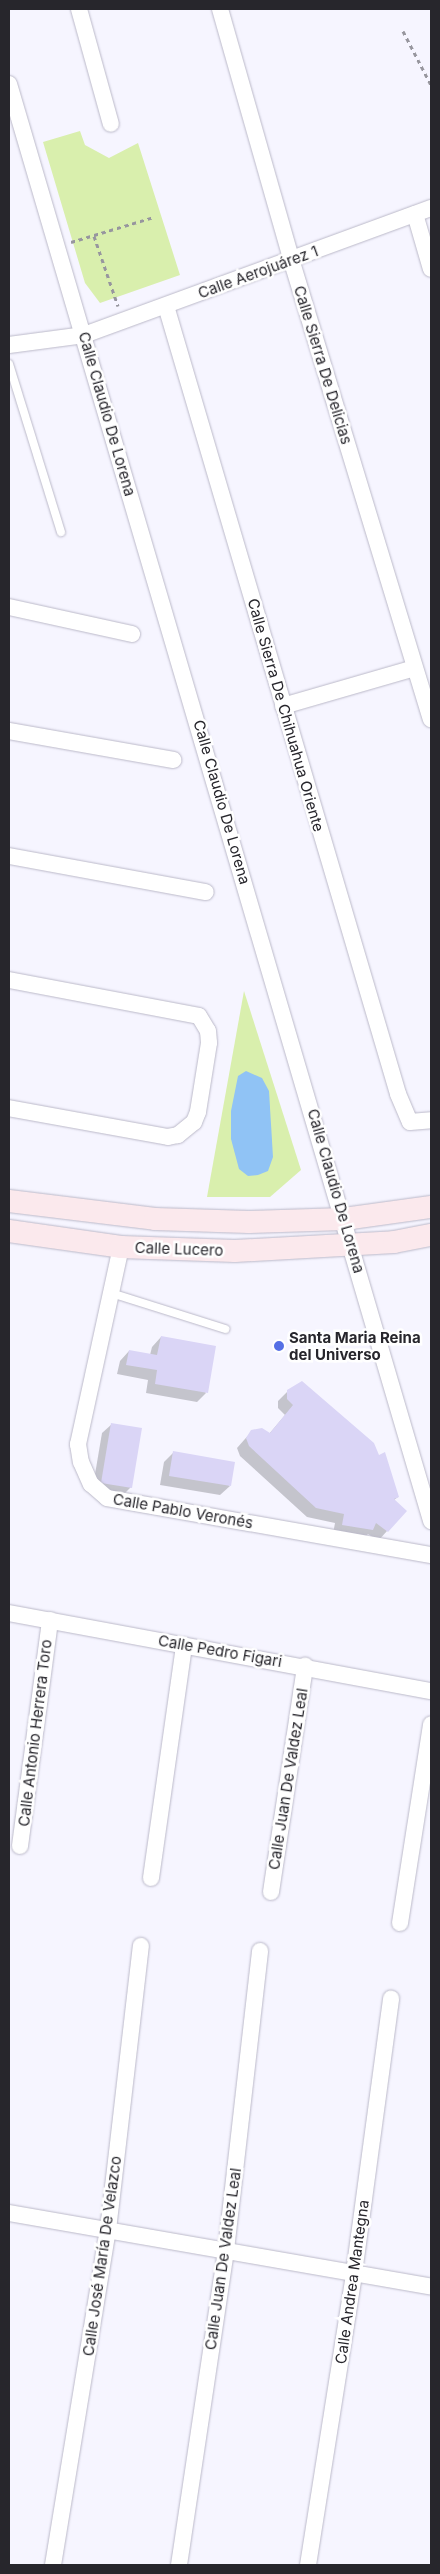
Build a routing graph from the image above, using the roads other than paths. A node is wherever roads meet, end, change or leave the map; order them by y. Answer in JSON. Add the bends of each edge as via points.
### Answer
{"nodes":[{"id":1,"x":79,"y":9,"type":"edge"},
{"id":2,"x":220,"y":9,"type":"edge"},
{"id":3,"x":9,"y":84,"type":"edge"},
{"id":4,"x":111,"y":124,"type":"dead end"},
{"id":5,"x":431,"y":208,"type":"edge"},
{"id":6,"x":415,"y":214,"type":"junction"},
{"id":7,"x":292,"y":260,"type":"junction"},
{"id":8,"x":431,"y":269,"type":"edge"},
{"id":9,"x":166,"y":306,"type":"junction"},
{"id":10,"x":84,"y":334,"type":"junction"},
{"id":11,"x":9,"y":345,"type":"edge"},
{"id":12,"x":9,"y":364,"type":"edge"},
{"id":13,"x":61,"y":532,"type":"dead end"},
{"id":14,"x":9,"y":607,"type":"edge"},
{"id":15,"x":132,"y":634,"type":"dead end"},
{"id":16,"x":415,"y":668,"type":"junction"},
{"id":17,"x":283,"y":706,"type":"junction"},
{"id":18,"x":431,"y":719,"type":"edge"},
{"id":19,"x":9,"y":731,"type":"edge"},
{"id":20,"x":173,"y":760,"type":"dead end"},
{"id":21,"x":9,"y":856,"type":"edge"},
{"id":22,"x":206,"y":892,"type":"dead end"},
{"id":23,"x":9,"y":980,"type":"edge"},
{"id":24,"x":9,"y":1108,"type":"edge"},
{"id":25,"x":431,"y":1120,"type":"edge"},
{"id":26,"x":9,"y":1201,"type":"edge"},
{"id":27,"x":431,"y":1207,"type":"edge"},
{"id":28,"x":344,"y":1219,"type":"junction"},
{"id":29,"x":9,"y":1231,"type":"edge"},
{"id":30,"x":431,"y":1234,"type":"edge"},
{"id":31,"x":351,"y":1244,"type":"junction"},
{"id":32,"x":121,"y":1247,"type":"junction"},
{"id":33,"x":111,"y":1293,"type":"junction"},
{"id":34,"x":224,"y":1329,"type":"dead end"},
{"id":35,"x":431,"y":1521,"type":"edge"},
{"id":36,"x":431,"y":1555,"type":"edge"},
{"id":37,"x":9,"y":1613,"type":"edge"},
{"id":38,"x":50,"y":1620,"type":"junction"},
{"id":39,"x":184,"y":1645,"type":"junction"},
{"id":40,"x":305,"y":1666,"type":"junction"},
{"id":41,"x":431,"y":1691,"type":"edge"},
{"id":42,"x":431,"y":1724,"type":"edge"},
{"id":43,"x":20,"y":1846,"type":"dead end"},
{"id":44,"x":151,"y":1878,"type":"dead end"},
{"id":45,"x":271,"y":1892,"type":"dead end"},
{"id":46,"x":400,"y":1923,"type":"dead end"},
{"id":47,"x":141,"y":1946,"type":"dead end"},
{"id":48,"x":260,"y":1951,"type":"dead end"},
{"id":49,"x":391,"y":1998,"type":"dead end"},
{"id":50,"x":9,"y":2213,"type":"edge"},
{"id":51,"x":108,"y":2230,"type":"junction"},
{"id":52,"x":226,"y":2250,"type":"junction"},
{"id":53,"x":354,"y":2273,"type":"junction"},
{"id":54,"x":431,"y":2286,"type":"edge"},
{"id":55,"x":53,"y":2565,"type":"edge"},
{"id":56,"x":179,"y":2565,"type":"edge"},
{"id":57,"x":308,"y":2565,"type":"edge"}],
"edges":[{"from":1,"to":4,"type":"street"},
{"from":2,"to":7,"type":"street","name":"Calle Sierra De Delicias"},
{"from":3,"to":10,"type":"street","name":"Calle Claudio De Lorena"},
{"from":5,"to":6,"type":"street","name":"Calle Aerojuárez 1"},
{"from":6,"to":7,"type":"street","name":"Calle Aerojuárez 1"},
{"from":6,"to":8,"type":"street"},
{"from":7,"to":9,"type":"street","name":"Calle Aerojuárez 1"},
{"from":7,"to":16,"type":"street","name":"Calle Sierra De Delicias"},
{"from":9,"to":10,"type":"street","name":"Calle Aerojuárez 1"},
{"from":9,"to":17,"type":"street","name":"Calle Sierra De Chihuahua Oriente"},
{"from":10,"to":11,"type":"street","name":"Calle Aerojuárez 1"},
{"from":10,"to":28,"type":"street","name":"Calle Claudio De Lorena"},
{"from":12,"to":13,"type":"lane"},
{"from":14,"to":15,"type":"street"},
{"from":16,"to":17,"type":"street"},
{"from":16,"to":18,"type":"street","name":"Calle Sierra De Delicias"},
{"from":17,"to":25,"type":"street","name":"Calle Sierra De Chihuahua Oriente","via":[[398,1094],[410,1122]]},
{"from":19,"to":20,"type":"street"},
{"from":21,"to":22,"type":"street"},
{"from":23,"to":24,"type":"street","via":[[199,1016],[208,1031],[209,1043],[198,1112],[194,1122],[178,1135],[168,1137]]},
{"from":26,"to":28,"type":"street","name":"Calle Lucero","via":[[155,1218],[249,1222]]},
{"from":27,"to":28,"type":"street","name":"Calle Lucero"},
{"from":28,"to":31,"type":"street","name":"Calle Claudio De Lorena"},
{"from":29,"to":32,"type":"street","name":"Calle Lucero"},
{"from":30,"to":31,"type":"street","name":"Calle Lucero","via":[[394,1242]]},
{"from":31,"to":32,"type":"street","name":"Calle Lucero","via":[[235,1251]]},
{"from":31,"to":35,"type":"street","name":"Calle Claudio De Lorena"},
{"from":32,"to":33,"type":"street","name":"Calle Pablo Veronés"},
{"from":33,"to":34,"type":"lane"},
{"from":33,"to":36,"type":"street","name":"Calle Pablo Veronés","via":[[78,1444],[86,1474],[107,1498]]},
{"from":37,"to":38,"type":"street","name":"Calle Pedro Figari"},
{"from":38,"to":39,"type":"street","name":"Calle Pedro Figari"},
{"from":38,"to":43,"type":"street","name":"Calle Antonio Herrera Toro"},
{"from":39,"to":40,"type":"street","name":"Calle Pedro Figari"},
{"from":39,"to":44,"type":"street"},
{"from":40,"to":41,"type":"street","name":"Calle Pedro Figari"},
{"from":40,"to":45,"type":"street","name":"Calle Juan De Valdez Leal"},
{"from":42,"to":46,"type":"street"},
{"from":47,"to":51,"type":"street","name":"Calle José María De Velazco"},
{"from":48,"to":52,"type":"street","name":"Calle Juan De Valdez Leal"},
{"from":49,"to":53,"type":"street","name":"Calle Andrea Mantegna"},
{"from":50,"to":51,"type":"street"},
{"from":51,"to":52,"type":"street"},
{"from":51,"to":55,"type":"street","name":"Calle José María De Velazco"},
{"from":52,"to":53,"type":"street"},
{"from":52,"to":56,"type":"street","name":"Calle Juan De Valdez Leal"},
{"from":53,"to":54,"type":"street"},
{"from":53,"to":57,"type":"street","name":"Calle Andrea Mantegna"}]}
